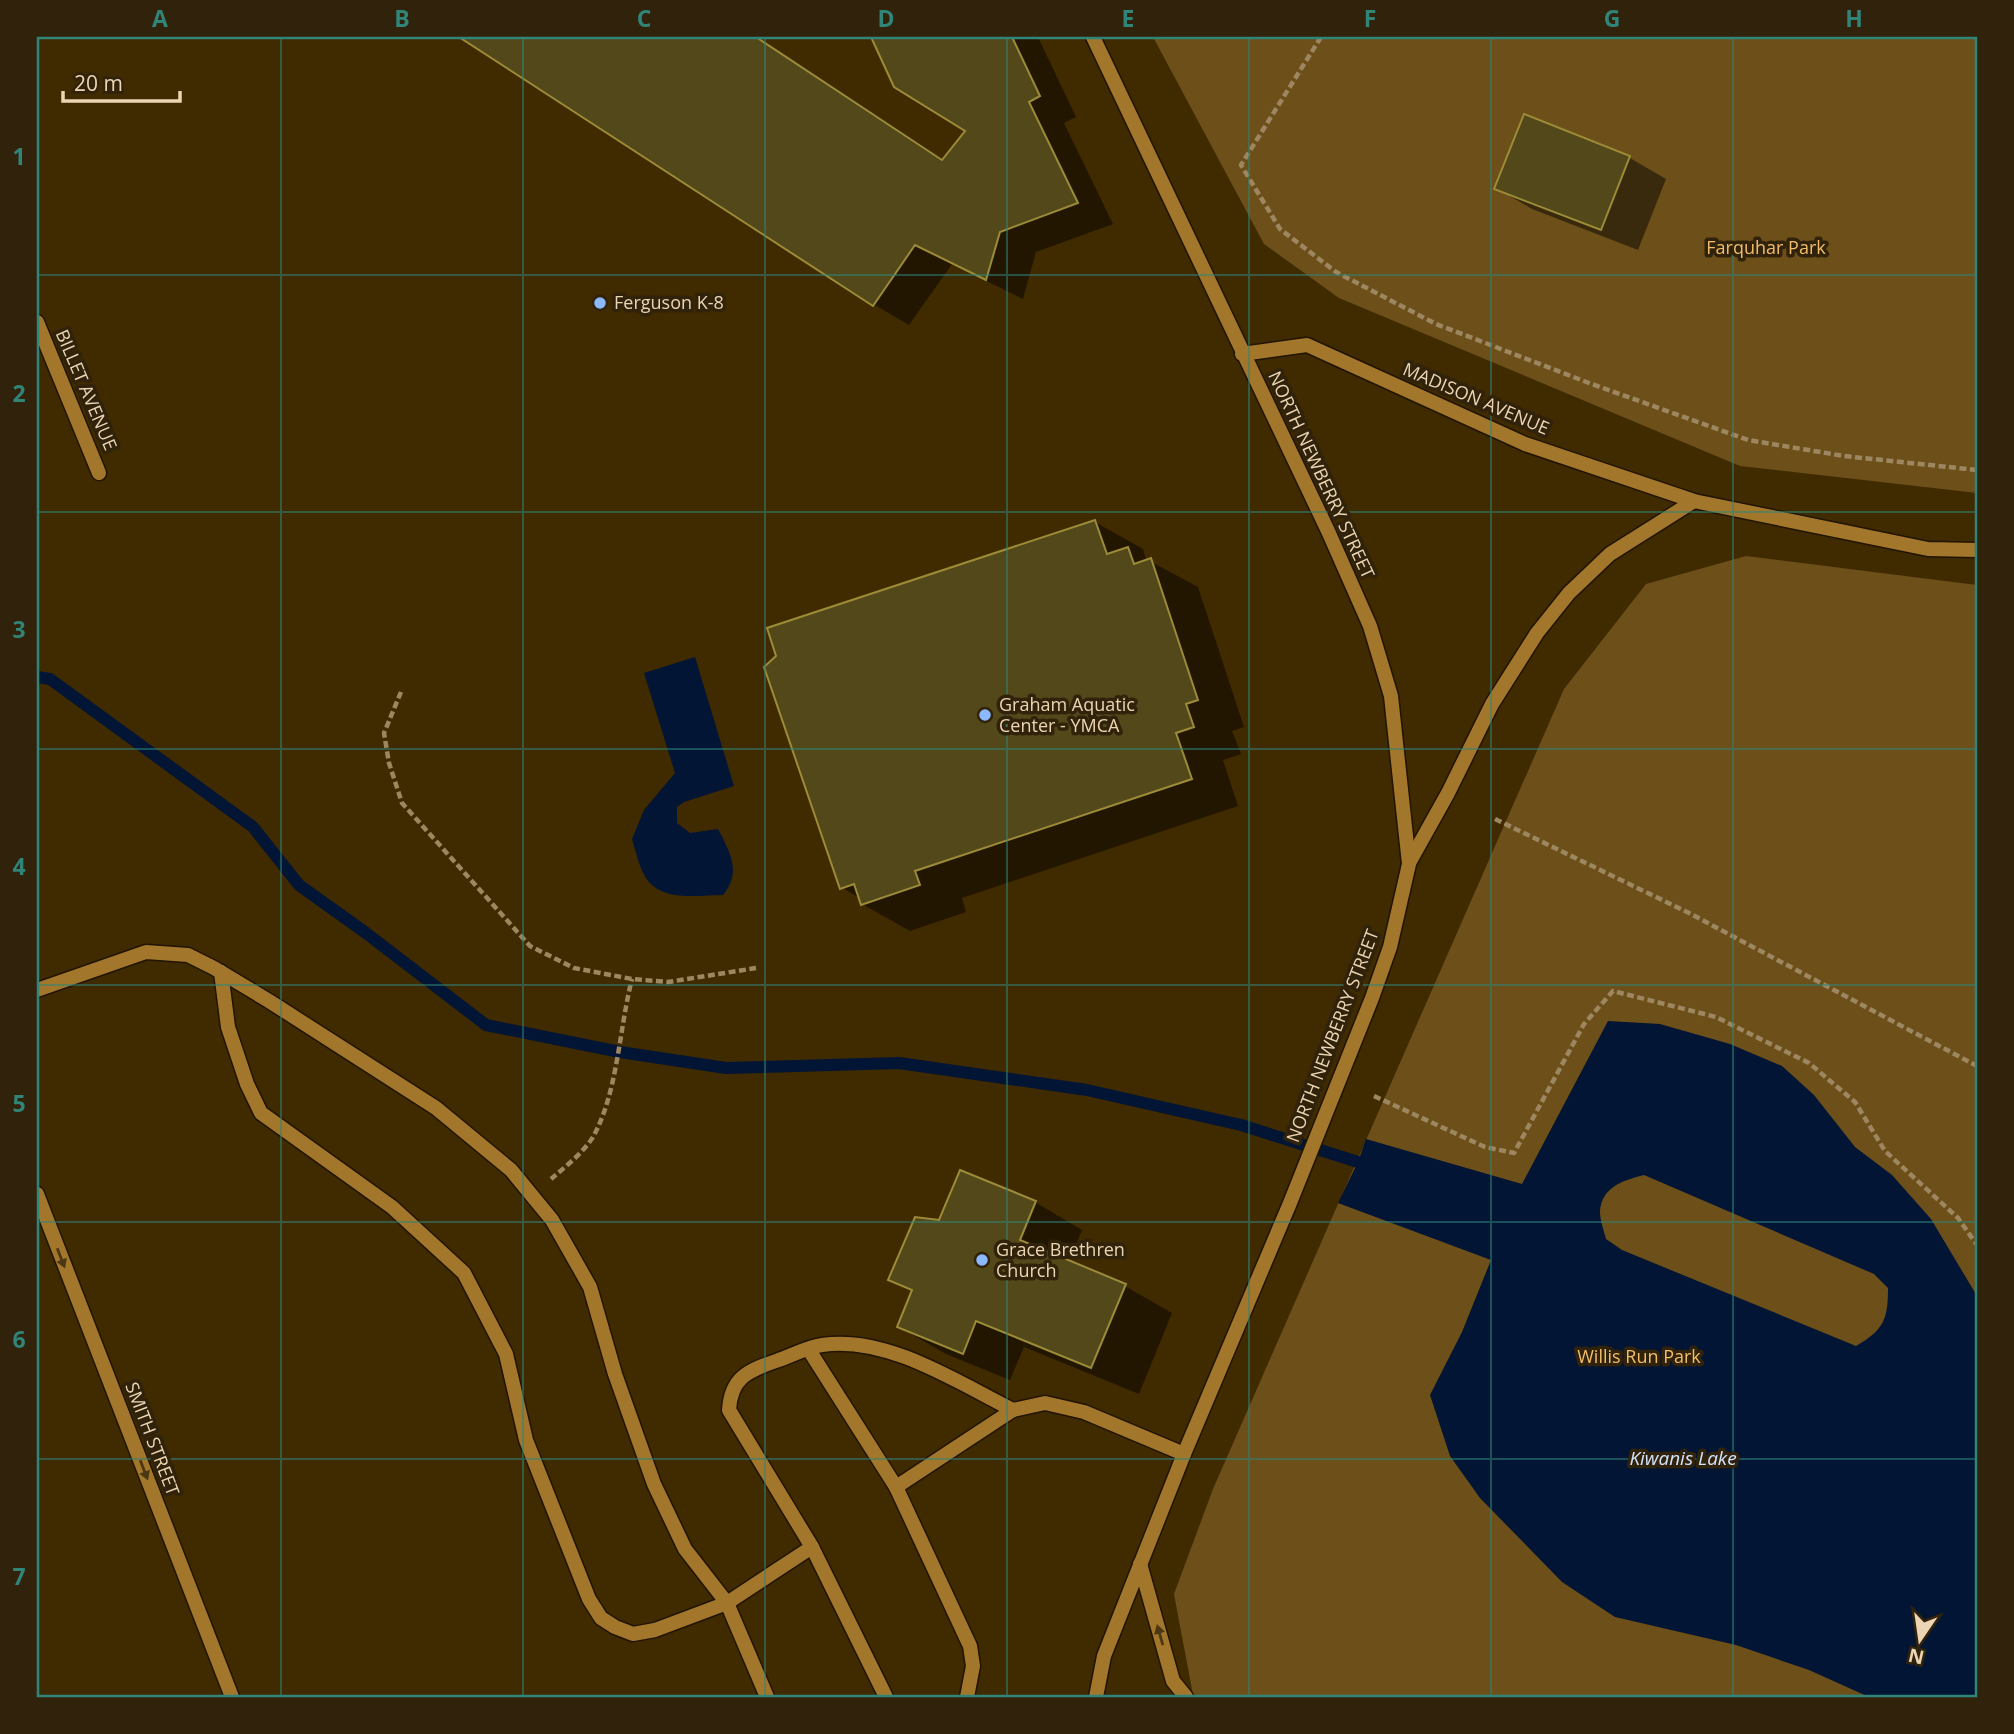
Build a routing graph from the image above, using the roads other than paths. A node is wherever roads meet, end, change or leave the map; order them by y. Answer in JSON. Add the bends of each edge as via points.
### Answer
{"nodes":[{"id":1,"x":1093,"y":37,"type":"edge"},
{"id":2,"x":37,"y":322,"type":"edge"},
{"id":3,"x":1242,"y":354,"type":"junction"},
{"id":4,"x":99,"y":473,"type":"dead end"},
{"id":5,"x":1695,"y":501,"type":"junction"},
{"id":6,"x":1977,"y":550,"type":"edge"},
{"id":7,"x":1409,"y":864,"type":"junction"},
{"id":8,"x":221,"y":972,"type":"junction"},
{"id":9,"x":37,"y":990,"type":"edge"},
{"id":10,"x":37,"y":1194,"type":"edge"},
{"id":11,"x":809,"y":1350,"type":"junction"},
{"id":12,"x":1013,"y":1410,"type":"junction"},
{"id":13,"x":1184,"y":1454,"type":"junction"},
{"id":14,"x":896,"y":1487,"type":"junction"},
{"id":15,"x":812,"y":1547,"type":"junction"},
{"id":16,"x":1140,"y":1564,"type":"junction"},
{"id":17,"x":727,"y":1603,"type":"junction"},
{"id":18,"x":232,"y":1697,"type":"edge"},
{"id":19,"x":767,"y":1697,"type":"edge"},
{"id":20,"x":886,"y":1697,"type":"edge"},
{"id":21,"x":967,"y":1697,"type":"edge"},
{"id":22,"x":1096,"y":1697,"type":"edge"},
{"id":23,"x":1186,"y":1697,"type":"edge"}],
"edges":[{"from":1,"to":3,"type":"street","name":"NORTH NEWBERRY STREET"},
{"from":2,"to":4,"type":"street","name":"BILLET AVENUE"},
{"from":3,"to":5,"type":"street","name":"MADISON AVENUE","via":[[1307,345],[1525,444]]},
{"from":3,"to":7,"type":"street","name":"NORTH NEWBERRY STREET","via":[[1370,626],[1391,696]]},
{"from":5,"to":6,"type":"street","name":"MADISON AVENUE","via":[[1928,549]]},
{"from":5,"to":7,"type":"street","via":[[1610,554],[1569,593],[1537,633],[1492,704]]},
{"from":7,"to":13,"type":"street","name":"NORTH NEWBERRY STREET","via":[[1390,947],[1290,1203]]},
{"from":8,"to":9,"type":"street","via":[[188,955],[146,952]]},
{"from":8,"to":17,"type":"street","via":[[436,1108],[511,1170],[552,1220],[590,1287],[654,1484],[685,1549]]},
{"from":8,"to":17,"type":"street","via":[[228,1027],[261,1113],[392,1207],[464,1273],[506,1354],[526,1440],[589,1599],[601,1618],[633,1634]]},
{"from":10,"to":18,"type":"street","name":"SMITH STREET","one_way":true},
{"from":11,"to":12,"type":"street","via":[[821,1345],[859,1344],[882,1349]]},
{"from":11,"to":14,"type":"street"},
{"from":11,"to":15,"type":"street","via":[[767,1364],[736,1381],[729,1410]]},
{"from":12,"to":13,"type":"street","via":[[1045,1403],[1084,1412]]},
{"from":12,"to":14,"type":"street"},
{"from":13,"to":16,"type":"street","name":"NORTH NEWBERRY STREET"},
{"from":14,"to":21,"type":"street","via":[[970,1646],[973,1666]]},
{"from":15,"to":17,"type":"street"},
{"from":15,"to":20,"type":"street"},
{"from":16,"to":22,"type":"street","name":"NORTH NEWBERRY STREET","via":[[1104,1656]]},
{"from":23,"to":16,"type":"street","one_way":true,"via":[[1173,1681]]},
{"from":17,"to":19,"type":"street"}]}
